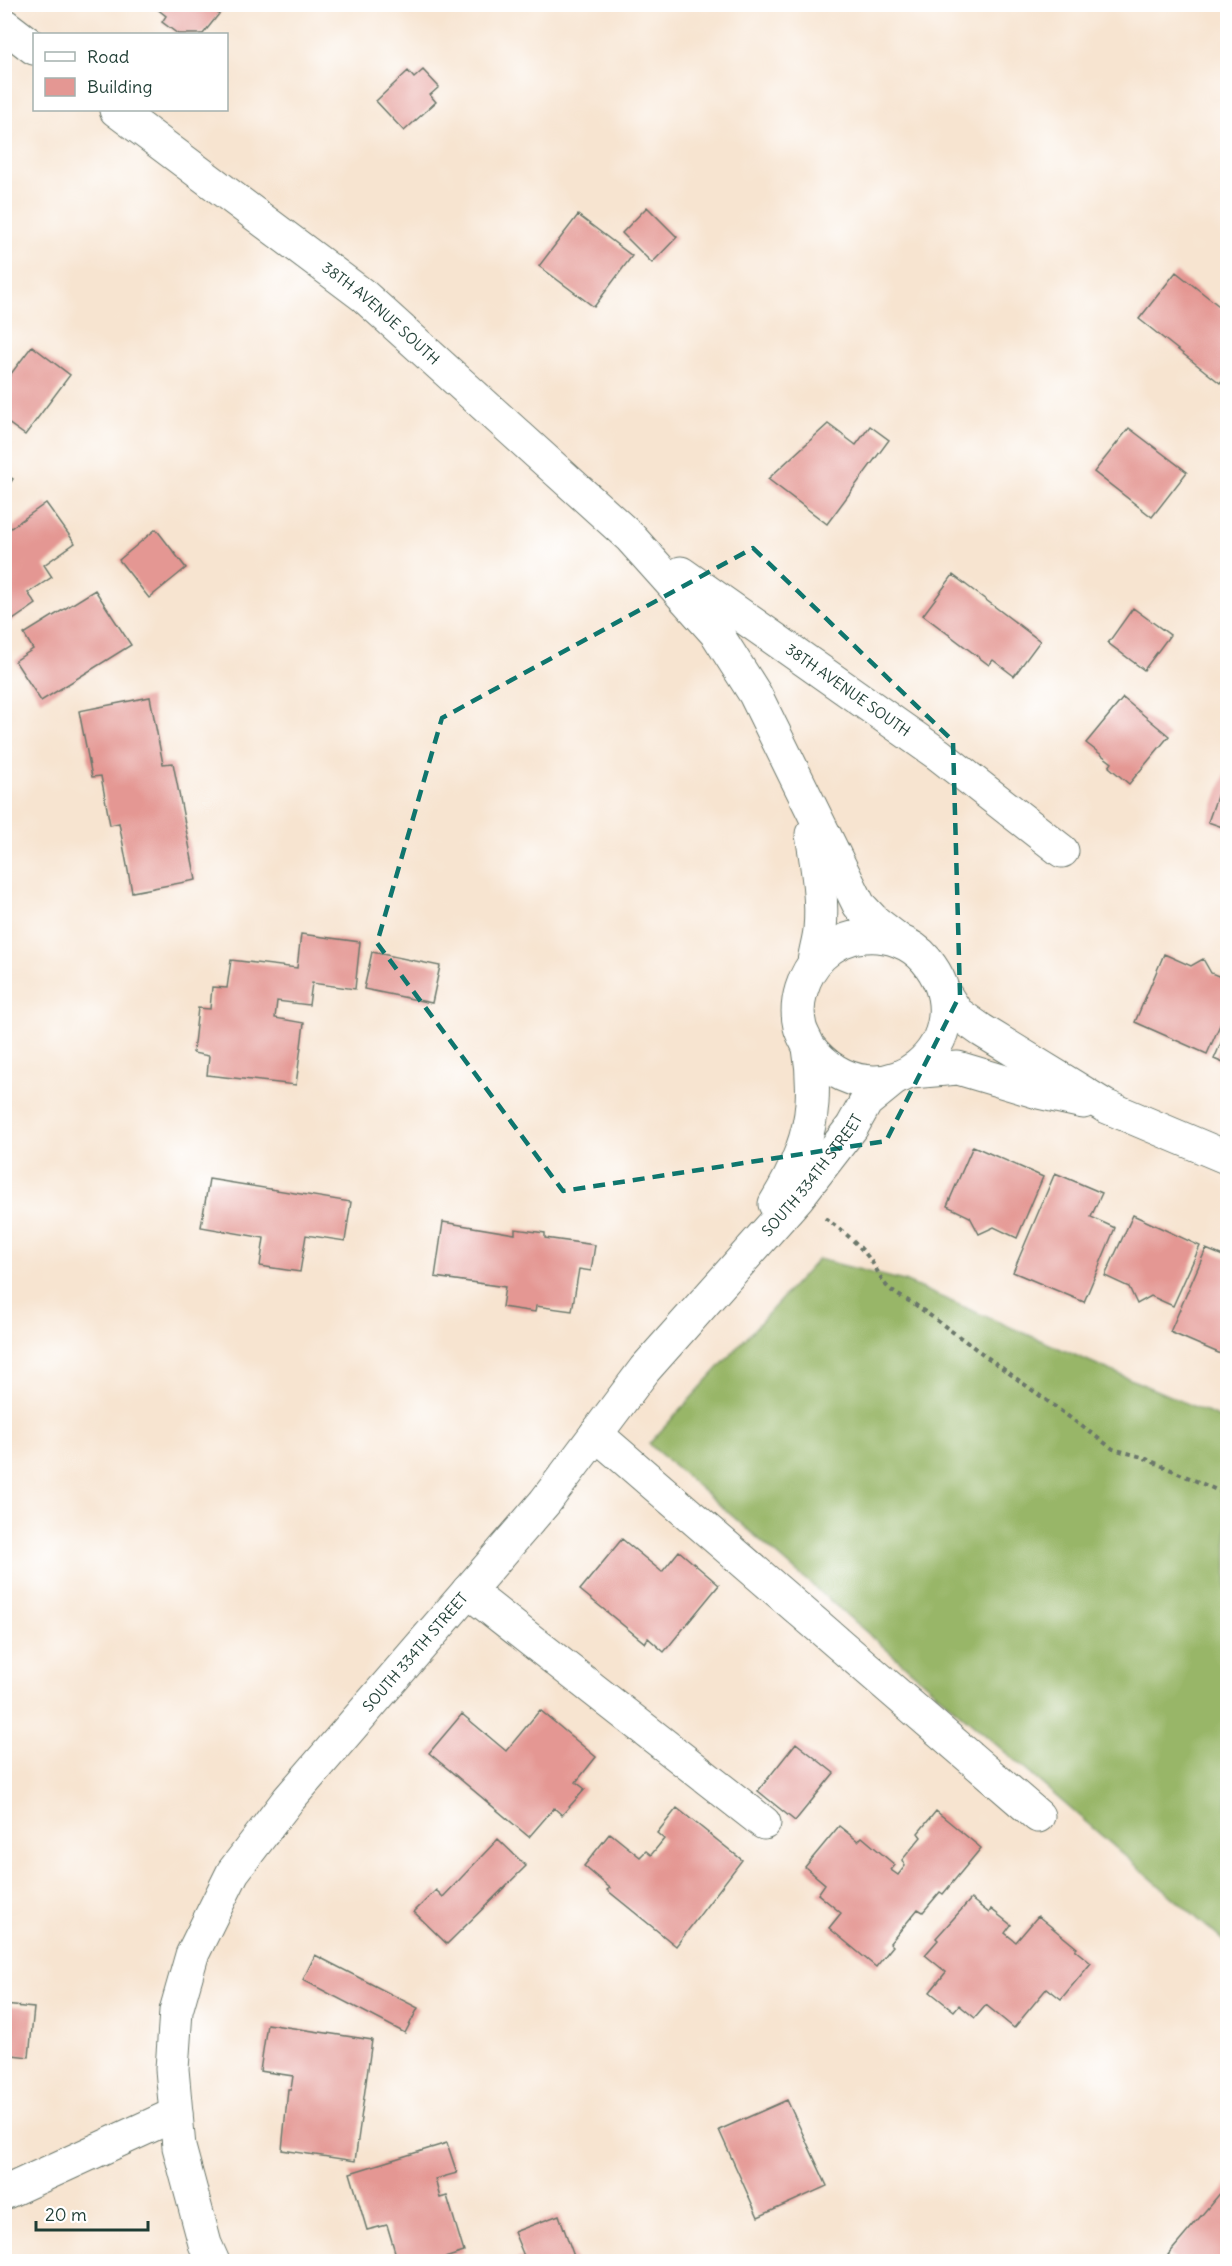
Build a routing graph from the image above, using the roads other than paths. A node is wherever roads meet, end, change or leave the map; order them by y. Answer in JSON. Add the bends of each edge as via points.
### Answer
{"nodes":[{"id":1,"x":4,"y":25,"type":"edge"},
{"id":2,"x":33,"y":47,"type":"edge"},
{"id":3,"x":117,"y":111,"type":"edge"},
{"id":4,"x":630,"y":537,"type":"junction"},
{"id":5,"x":807,"y":797,"type":"junction"},
{"id":6,"x":1062,"y":851,"type":"dead end"},
{"id":7,"x":900,"y":941,"type":"junction"},
{"id":8,"x":814,"y":963,"type":"junction"},
{"id":9,"x":944,"y":993,"type":"junction"},
{"id":10,"x":808,"y":1047,"type":"junction"},
{"id":11,"x":902,"y":1076,"type":"junction"},
{"id":12,"x":1105,"y":1106,"type":"junction"},
{"id":13,"x":1227,"y":1158,"type":"edge"},
{"id":14,"x":732,"y":1271,"type":"junction"},
{"id":15,"x":596,"y":1434,"type":"junction"},
{"id":16,"x":468,"y":1591,"type":"junction"},
{"id":17,"x":1038,"y":1816,"type":"dead end"},
{"id":18,"x":764,"y":1823,"type":"dead end"},
{"id":19,"x":176,"y":2114,"type":"junction"},
{"id":20,"x":4,"y":2193,"type":"edge"},
{"id":21,"x":213,"y":2262,"type":"edge"}],
"edges":[{"from":1,"to":2,"type":"street"},
{"from":3,"to":4,"type":"street","name":"38TH AVENUE SOUTH","via":[[364,296]]},
{"from":4,"to":5,"type":"street","name":"38TH AVENUE SOUTH","via":[[717,634],[755,694]]},
{"from":4,"to":6,"type":"street","name":"38TH AVENUE SOUTH","via":[[938,754]]},
{"from":5,"to":7,"type":"street","name":"38TH AVENUE SOUTH","via":[[859,905]]},
{"from":5,"to":8,"type":"street","via":[[819,877],[820,930]]},
{"from":7,"to":8,"type":"street","via":[[882,936],[844,940]]},
{"from":7,"to":9,"type":"street","via":[[920,953],[935,971]]},
{"from":8,"to":10,"type":"street","via":[[803,983],[798,1005],[800,1027]]},
{"from":9,"to":11,"type":"street","via":[[940,1037],[928,1057]]},
{"from":9,"to":12,"type":"street","via":[[957,1013],[981,1030]]},
{"from":10,"to":11,"type":"street","via":[[836,1074],[855,1081],[874,1083]]},
{"from":10,"to":14,"type":"street","name":"SOUTH 334TH STREET","via":[[812,1104],[803,1143],[790,1179]]},
{"from":11,"to":12,"type":"street","via":[[958,1068],[1038,1092]]},
{"from":11,"to":14,"type":"street","name":"SOUTH 334TH STREET","via":[[866,1102],[852,1127],[798,1197]]},
{"from":12,"to":13,"type":"street"},
{"from":14,"to":15,"type":"street","name":"SOUTH 334TH STREET","via":[[645,1368]]},
{"from":15,"to":16,"type":"street","name":"SOUTH 334TH STREET","via":[[545,1502]]},
{"from":15,"to":17,"type":"street"},
{"from":16,"to":18,"type":"street"},
{"from":16,"to":19,"type":"street","name":"SOUTH 334TH STREET","via":[[288,1800],[233,1872],[192,1955],[176,2011],[172,2069]]},
{"from":19,"to":20,"type":"street"},
{"from":19,"to":21,"type":"street","name":"SOUTH 334TH STREET","via":[[180,2147]]}]}
